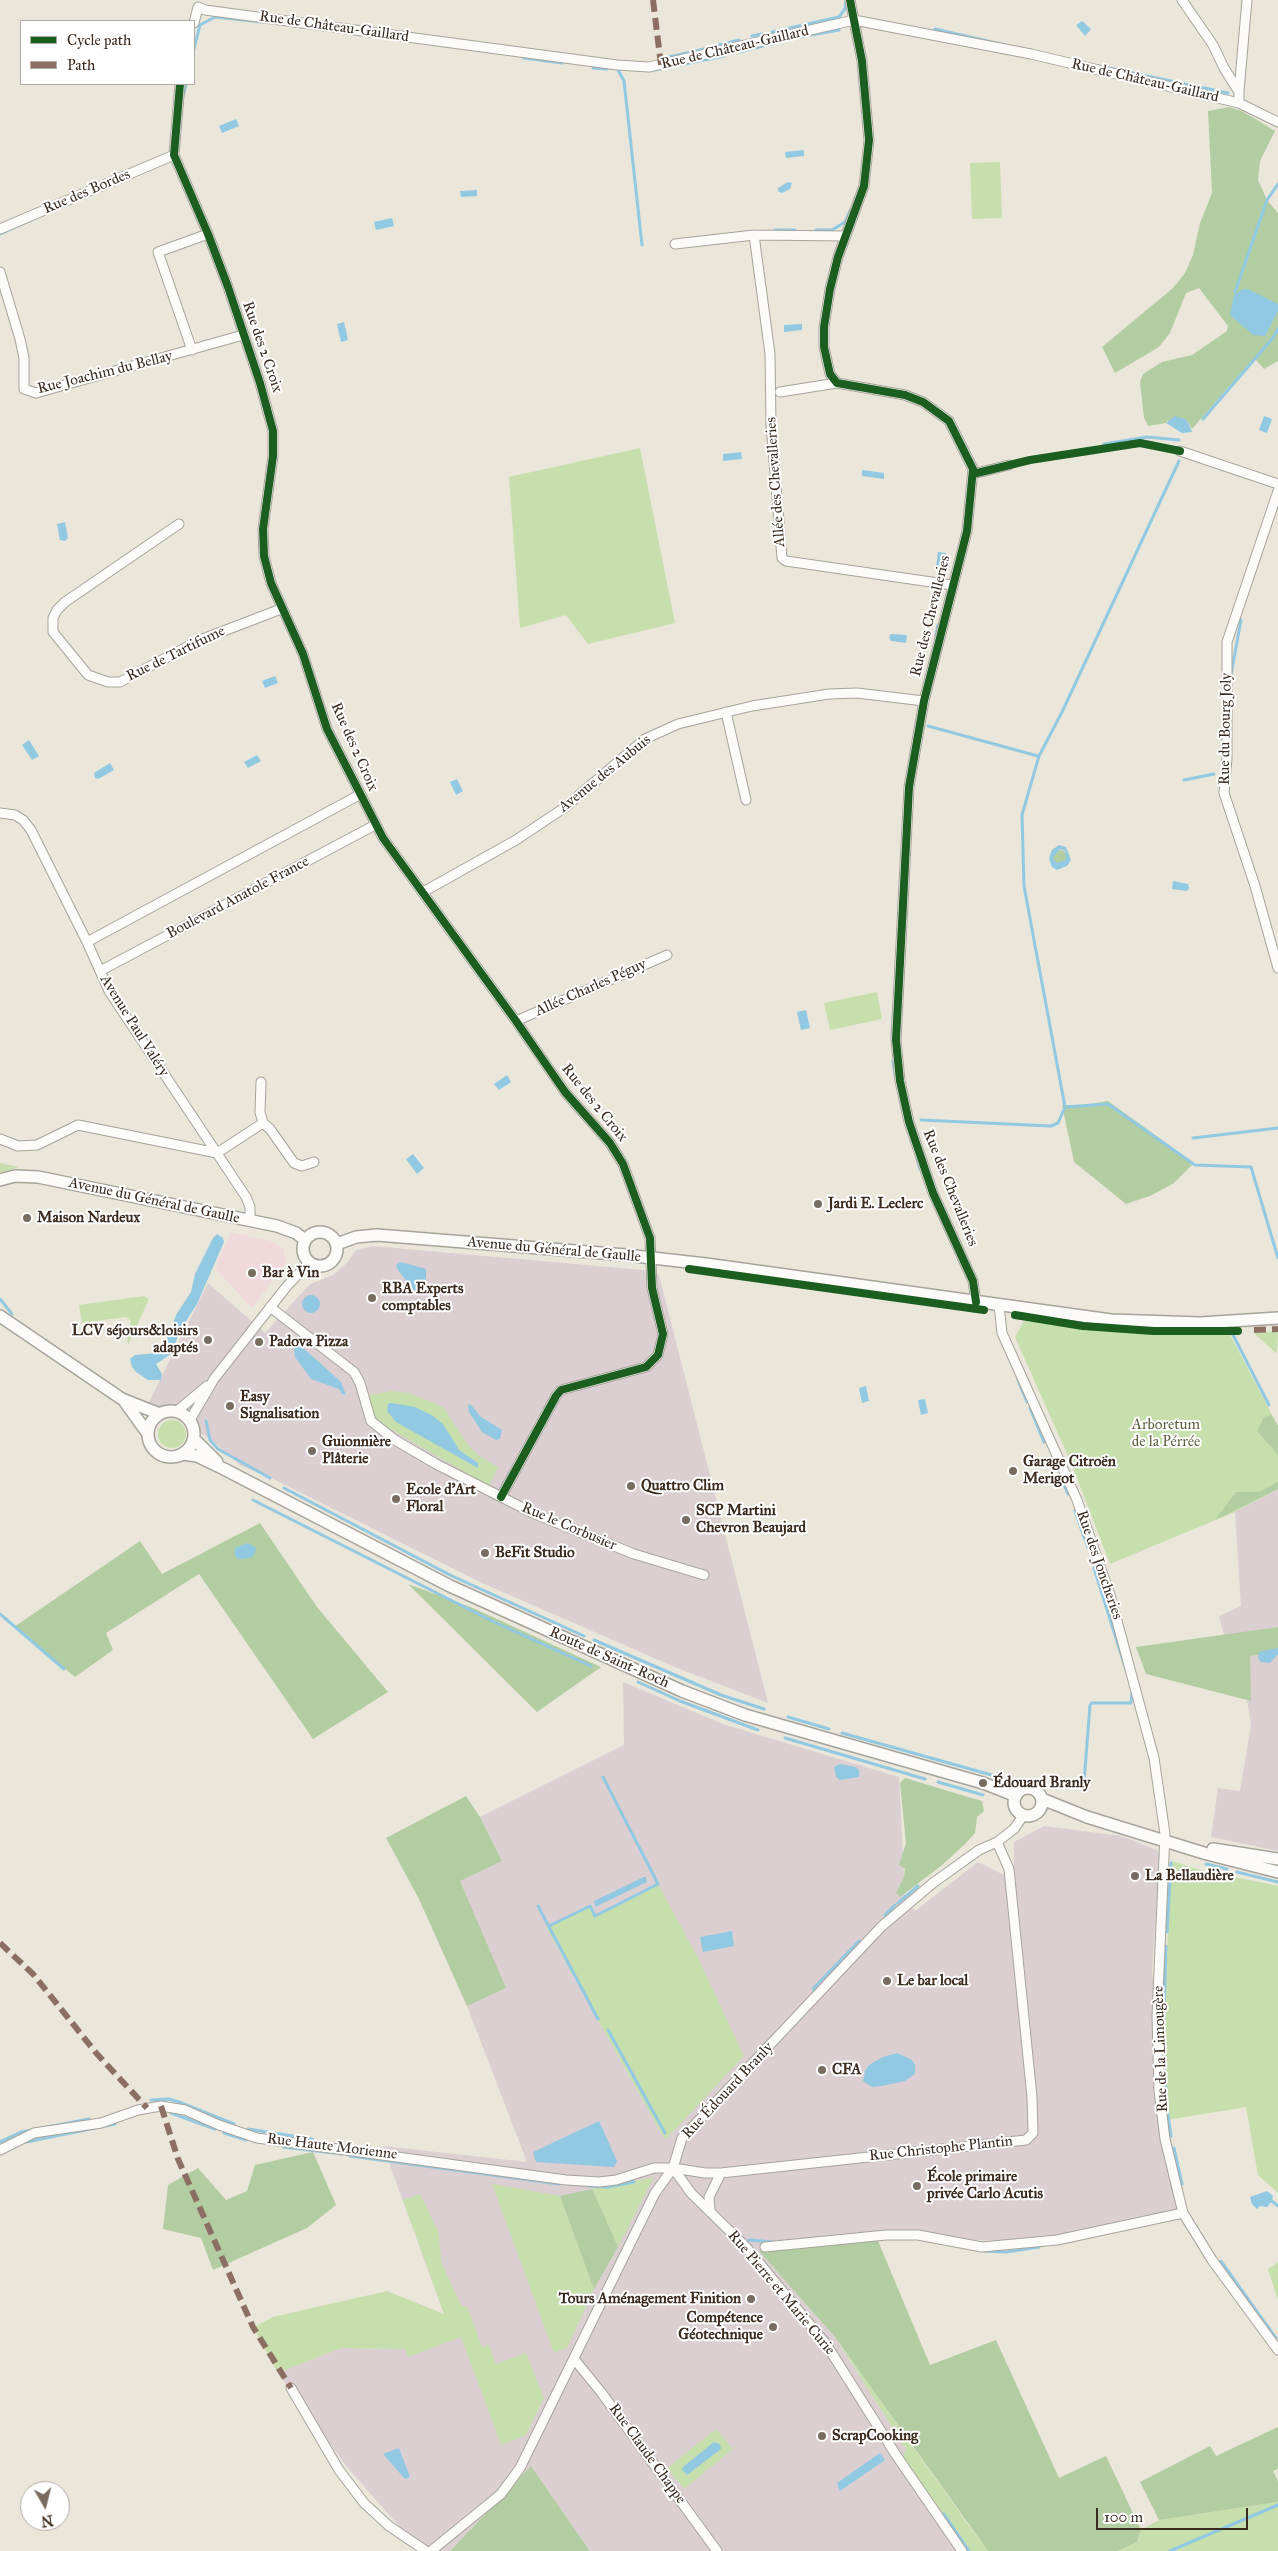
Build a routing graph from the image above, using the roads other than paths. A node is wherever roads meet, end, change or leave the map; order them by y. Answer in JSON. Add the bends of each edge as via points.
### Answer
{"nodes":[{"id":1,"x":850,"y":0,"type":"edge"},
{"id":2,"x":1182,"y":0,"type":"edge"},
{"id":3,"x":1247,"y":0,"type":"edge"},
{"id":4,"x":198,"y":3,"type":"edge"},
{"id":5,"x":195,"y":20,"type":"edge"},
{"id":6,"x":854,"y":20,"type":"junction"},
{"id":7,"x":180,"y":85,"type":"edge"},
{"id":8,"x":1239,"y":92,"type":"junction"},
{"id":9,"x":1239,"y":103,"type":"junction"},
{"id":10,"x":1278,"y":122,"type":"edge"},
{"id":11,"x":174,"y":156,"type":"junction"},
{"id":12,"x":0,"y":228,"type":"edge"},
{"id":13,"x":208,"y":234,"type":"junction"},
{"id":14,"x":754,"y":234,"type":"junction"},
{"id":15,"x":846,"y":236,"type":"junction"},
{"id":16,"x":675,"y":244,"type":"dead end"},
{"id":17,"x":0,"y":272,"type":"edge"},
{"id":18,"x":243,"y":335,"type":"junction"},
{"id":19,"x":192,"y":350,"type":"junction"},
{"id":20,"x":837,"y":383,"type":"junction"},
{"id":21,"x":780,"y":392,"type":"dead end"},
{"id":22,"x":1180,"y":451,"type":"dead end"},
{"id":23,"x":1009,"y":465,"type":"dead end"},
{"id":24,"x":973,"y":474,"type":"junction"},
{"id":25,"x":1278,"y":484,"type":"edge"},
{"id":26,"x":1278,"y":491,"type":"edge"},
{"id":27,"x":179,"y":524,"type":"dead end"},
{"id":28,"x":952,"y":585,"type":"junction"},
{"id":29,"x":281,"y":609,"type":"junction"},
{"id":30,"x":924,"y":701,"type":"junction"},
{"id":31,"x":726,"y":712,"type":"junction"},
{"id":32,"x":359,"y":795,"type":"junction"},
{"id":33,"x":746,"y":800,"type":"dead end"},
{"id":34,"x":0,"y":814,"type":"edge"},
{"id":35,"x":375,"y":825,"type":"junction"},
{"id":36,"x":423,"y":892,"type":"junction"},
{"id":37,"x":87,"y":942,"type":"junction"},
{"id":38,"x":667,"y":955,"type":"dead end"},
{"id":39,"x":1278,"y":968,"type":"edge"},
{"id":40,"x":100,"y":971,"type":"junction"},
{"id":41,"x":516,"y":1021,"type":"junction"},
{"id":42,"x":261,"y":1082,"type":"dead end"},
{"id":43,"x":263,"y":1123,"type":"junction"},
{"id":44,"x":0,"y":1139,"type":"edge"},
{"id":45,"x":217,"y":1153,"type":"junction"},
{"id":46,"x":314,"y":1162,"type":"dead end"},
{"id":47,"x":0,"y":1180,"type":"edge"},
{"id":48,"x":250,"y":1220,"type":"junction"},
{"id":49,"x":305,"y":1240,"type":"junction"},
{"id":50,"x":337,"y":1244,"type":"junction"},
{"id":51,"x":652,"y":1258,"type":"junction"},
{"id":52,"x":309,"y":1262,"type":"junction"},
{"id":53,"x":976,"y":1302,"type":"junction"},
{"id":54,"x":999,"y":1305,"type":"junction"},
{"id":55,"x":270,"y":1307,"type":"junction"},
{"id":56,"x":0,"y":1316,"type":"edge"},
{"id":57,"x":1278,"y":1318,"type":"edge"},
{"id":58,"x":214,"y":1379,"type":"junction"},
{"id":59,"x":122,"y":1399,"type":"junction"},
{"id":60,"x":176,"y":1411,"type":"junction"},
{"id":61,"x":160,"y":1414,"type":"junction"},
{"id":62,"x":190,"y":1420,"type":"junction"},
{"id":63,"x":148,"y":1434,"type":"junction"},
{"id":64,"x":194,"y":1440,"type":"junction"},
{"id":65,"x":183,"y":1454,"type":"junction"},
{"id":66,"x":224,"y":1469,"type":"junction"},
{"id":67,"x":501,"y":1497,"type":"junction"},
{"id":68,"x":704,"y":1575,"type":"dead end"},
{"id":69,"x":1016,"y":1796,"type":"junction"},
{"id":70,"x":1041,"y":1805,"type":"junction"},
{"id":71,"x":1023,"y":1816,"type":"junction"},
{"id":72,"x":1165,"y":1838,"type":"junction"},
{"id":73,"x":997,"y":1842,"type":"junction"},
{"id":74,"x":1192,"y":1848,"type":"junction"},
{"id":75,"x":1278,"y":1859,"type":"edge"},
{"id":76,"x":1278,"y":1872,"type":"edge"},
{"id":77,"x":0,"y":2150,"type":"edge"},
{"id":78,"x":673,"y":2168,"type":"junction"},
{"id":79,"x":721,"y":2173,"type":"junction"},
{"id":80,"x":710,"y":2211,"type":"junction"},
{"id":81,"x":1183,"y":2213,"type":"junction"},
{"id":82,"x":765,"y":2247,"type":"dead end"},
{"id":83,"x":1278,"y":2350,"type":"edge"},
{"id":84,"x":574,"y":2359,"type":"junction"},
{"id":85,"x":291,"y":2388,"type":"dead end"},
{"id":86,"x":426,"y":2551,"type":"edge"},
{"id":87,"x":431,"y":2551,"type":"edge"},
{"id":88,"x":717,"y":2551,"type":"edge"},
{"id":89,"x":962,"y":2551,"type":"edge"}],
"edges":[{"from":1,"to":6,"type":"street"},
{"from":2,"to":8,"type":"street","via":[[1213,44]]},
{"from":3,"to":8,"type":"street"},
{"from":4,"to":5,"type":"street","name":"Rue de Château-Gaillard"},
{"from":4,"to":6,"type":"street","name":"Rue de Château-Gaillard","via":[[205,10],[649,67]]},
{"from":6,"to":9,"type":"street","name":"Rue de Château-Gaillard","via":[[1031,54]]},
{"from":6,"to":15,"type":"street","via":[[865,79],[869,140],[864,186]]},
{"from":7,"to":11,"type":"street"},
{"from":8,"to":9,"type":"street"},
{"from":9,"to":10,"type":"street","name":"Rue de Château-Gaillard"},
{"from":11,"to":12,"type":"street","name":"Rue des Bordes"},
{"from":11,"to":13,"type":"street","name":"Rue des 2 Croix"},
{"from":13,"to":18,"type":"street","name":"Rue des 2 Croix"},
{"from":13,"to":19,"type":"street","via":[[158,252]]},
{"from":14,"to":15,"type":"street"},
{"from":14,"to":16,"type":"street"},
{"from":14,"to":28,"type":"street","name":"Allée des Chevalleries","via":[[770,354],[771,424],[782,558]]},
{"from":15,"to":20,"type":"street","via":[[830,289],[824,327],[824,347],[830,374]]},
{"from":17,"to":19,"type":"street","name":"Rue Joachim du Bellay","via":[[24,358],[24,389],[36,393]]},
{"from":18,"to":19,"type":"street","name":"Rue Joachim du Bellay"},
{"from":18,"to":29,"type":"street","name":"Rue des 2 Croix","via":[[273,431],[263,544],[271,583]]},
{"from":20,"to":21,"type":"street","name":"Rue des Chevalleries"},
{"from":20,"to":24,"type":"street","name":"Rue des Chevalleries","via":[[905,395],[923,402],[949,421],[969,458]]},
{"from":22,"to":25,"type":"street"},
{"from":23,"to":24,"type":"street"},
{"from":24,"to":28,"type":"street","name":"Rue des Chevalleries","via":[[967,531]]},
{"from":26,"to":39,"type":"street","name":"Rue du Bourg Joly","via":[[1227,642],[1224,793]]},
{"from":27,"to":29,"type":"street","name":"Rue de Tartifume","via":[[56,610],[53,632],[88,675],[108,682],[120,682],[200,640]]},
{"from":28,"to":30,"type":"street","name":"Rue des Chevalleries"},
{"from":29,"to":32,"type":"street","name":"Rue des 2 Croix","via":[[302,654],[327,729]]},
{"from":30,"to":31,"type":"street","name":"Avenue des Aubuis","via":[[867,694],[829,694]]},
{"from":30,"to":53,"type":"street","name":"Rue des Chevalleries","via":[[910,787],[896,1054],[909,1122],[933,1193],[973,1282]]},
{"from":31,"to":33,"type":"street"},
{"from":31,"to":36,"type":"street","name":"Avenue des Aubuis","via":[[660,730],[564,808],[516,840]]},
{"from":32,"to":35,"type":"street","name":"Rue des 2 Croix"},
{"from":32,"to":37,"type":"street"},
{"from":34,"to":37,"type":"street","name":"Avenue Paul Valéry","via":[[15,815],[31,830]]},
{"from":35,"to":36,"type":"street","name":"Rue des 2 Croix"},
{"from":35,"to":40,"type":"street","name":"Boulevard Anatole France"},
{"from":36,"to":41,"type":"street","name":"Rue des 2 Croix"},
{"from":37,"to":40,"type":"street","name":"Avenue Paul Valéry"},
{"from":38,"to":41,"type":"street","name":"Allée Charles Péguy"},
{"from":40,"to":45,"type":"street","name":"Avenue Paul Valéry","via":[[109,991]]},
{"from":41,"to":51,"type":"street","name":"Rue des 2 Croix","via":[[565,1092],[624,1164],[650,1238]]},
{"from":42,"to":43,"type":"street"},
{"from":43,"to":45,"type":"street"},
{"from":43,"to":46,"type":"street","via":[[294,1163],[302,1166]]},
{"from":44,"to":45,"type":"street","via":[[18,1146],[37,1145],[78,1125]]},
{"from":45,"to":48,"type":"street","name":"Avenue Paul Valéry","via":[[249,1202]]},
{"from":47,"to":48,"type":"street","name":"Avenue du Général de Gaulle","via":[[15,1176],[38,1177]]},
{"from":48,"to":49,"type":"street","name":"Avenue du Général de Gaulle","via":[[296,1233]]},
{"from":49,"to":50,"type":"street","via":[[320,1232],[330,1235]]},
{"from":49,"to":52,"type":"street","via":[[303,1250]]},
{"from":50,"to":51,"type":"street","name":"Avenue du Général de Gaulle","via":[[356,1237],[377,1235]]},
{"from":50,"to":52,"type":"street","via":[[335,1258],[328,1265],[318,1266]]},
{"from":51,"to":53,"type":"street","name":"Avenue du Général de Gaulle"},
{"from":51,"to":67,"type":"street","name":"Rue des 2 Croix","via":[[652,1288],[663,1334],[658,1355],[646,1367],[562,1390]]},
{"from":52,"to":55,"type":"street"},
{"from":53,"to":54,"type":"street","name":"Avenue du Général de Gaulle"},
{"from":54,"to":57,"type":"street","name":"Avenue du Général de Gaulle","via":[[1154,1323]]},
{"from":54,"to":72,"type":"street","name":"Rue des Joncheries","via":[[1002,1332],[1077,1500],[1110,1595],[1154,1758]]},
{"from":55,"to":58,"type":"street"},
{"from":55,"to":67,"type":"street","name":"Rue le Corbusier","via":[[354,1372],[363,1390],[368,1416],[382,1432]]},
{"from":56,"to":59,"type":"street"},
{"from":58,"to":60,"type":"street"},
{"from":58,"to":62,"type":"street"},
{"from":59,"to":61,"type":"street"},
{"from":59,"to":63,"type":"street"},
{"from":60,"to":61,"type":"street"},
{"from":60,"to":62,"type":"street"},
{"from":61,"to":63,"type":"street","via":[[151,1422]]},
{"from":62,"to":64,"type":"street"},
{"from":63,"to":65,"type":"street","via":[[149,1442],[159,1454],[167,1457]]},
{"from":64,"to":65,"type":"street"},
{"from":64,"to":66,"type":"street","name":"Route de Saint-Roch"},
{"from":65,"to":66,"type":"street","name":"Route de Saint-Roch","via":[[197,1456]]},
{"from":66,"to":69,"type":"street","name":"Route de Saint-Roch","via":[[450,1586],[682,1691],[745,1715],[983,1783]]},
{"from":67,"to":68,"type":"street","name":"Rue le Corbusier","via":[[634,1554]]},
{"from":69,"to":70,"type":"street","via":[[1023,1789],[1032,1789]]},
{"from":69,"to":71,"type":"street","via":[[1016,1810]]},
{"from":70,"to":71,"type":"street","via":[[1033,1816]]},
{"from":70,"to":72,"type":"street"},
{"from":71,"to":73,"type":"street","name":"Rue Édouard Branly","via":[[1014,1829]]},
{"from":72,"to":74,"type":"street"},
{"from":72,"to":81,"type":"street","name":"Rue de la Limougère","via":[[1157,2016],[1159,2091],[1165,2140]]},
{"from":73,"to":78,"type":"street","name":"Rue Édouard Branly","via":[[979,1850],[933,1883],[882,1926],[682,2138]]},
{"from":73,"to":79,"type":"street","name":"Rue Christophe Plantin","via":[[1009,1869],[1033,2133],[1026,2140]]},
{"from":74,"to":75,"type":"street"},
{"from":74,"to":76,"type":"street"},
{"from":77,"to":78,"type":"street","name":"Rue Haute Morienne","via":[[34,2132],[101,2124],[138,2110],[172,2106],[257,2138],[566,2180],[616,2180],[654,2168]]},
{"from":78,"to":79,"type":"street","name":"Rue Christophe Plantin"},
{"from":78,"to":80,"type":"street","name":"Rue Pierre et Marie Curie","via":[[691,2193]]},
{"from":78,"to":84,"type":"street","name":"Rue Édouard Branly","via":[[655,2193]]},
{"from":79,"to":80,"type":"street","via":[[709,2197]]},
{"from":80,"to":89,"type":"street","name":"Rue Pierre et Marie Curie","via":[[747,2248],[826,2344]]},
{"from":81,"to":82,"type":"street","via":[[1057,2240],[982,2247],[918,2235],[886,2235]]},
{"from":81,"to":83,"type":"street","name":"Rue de la Limougère","via":[[1212,2260]]},
{"from":84,"to":87,"type":"street","name":"Rue Édouard Branly","via":[[511,2483]]},
{"from":84,"to":88,"type":"street","name":"Rue Claude Chappe"},
{"from":85,"to":86,"type":"street","via":[[339,2470],[364,2503],[389,2526]]}]}
